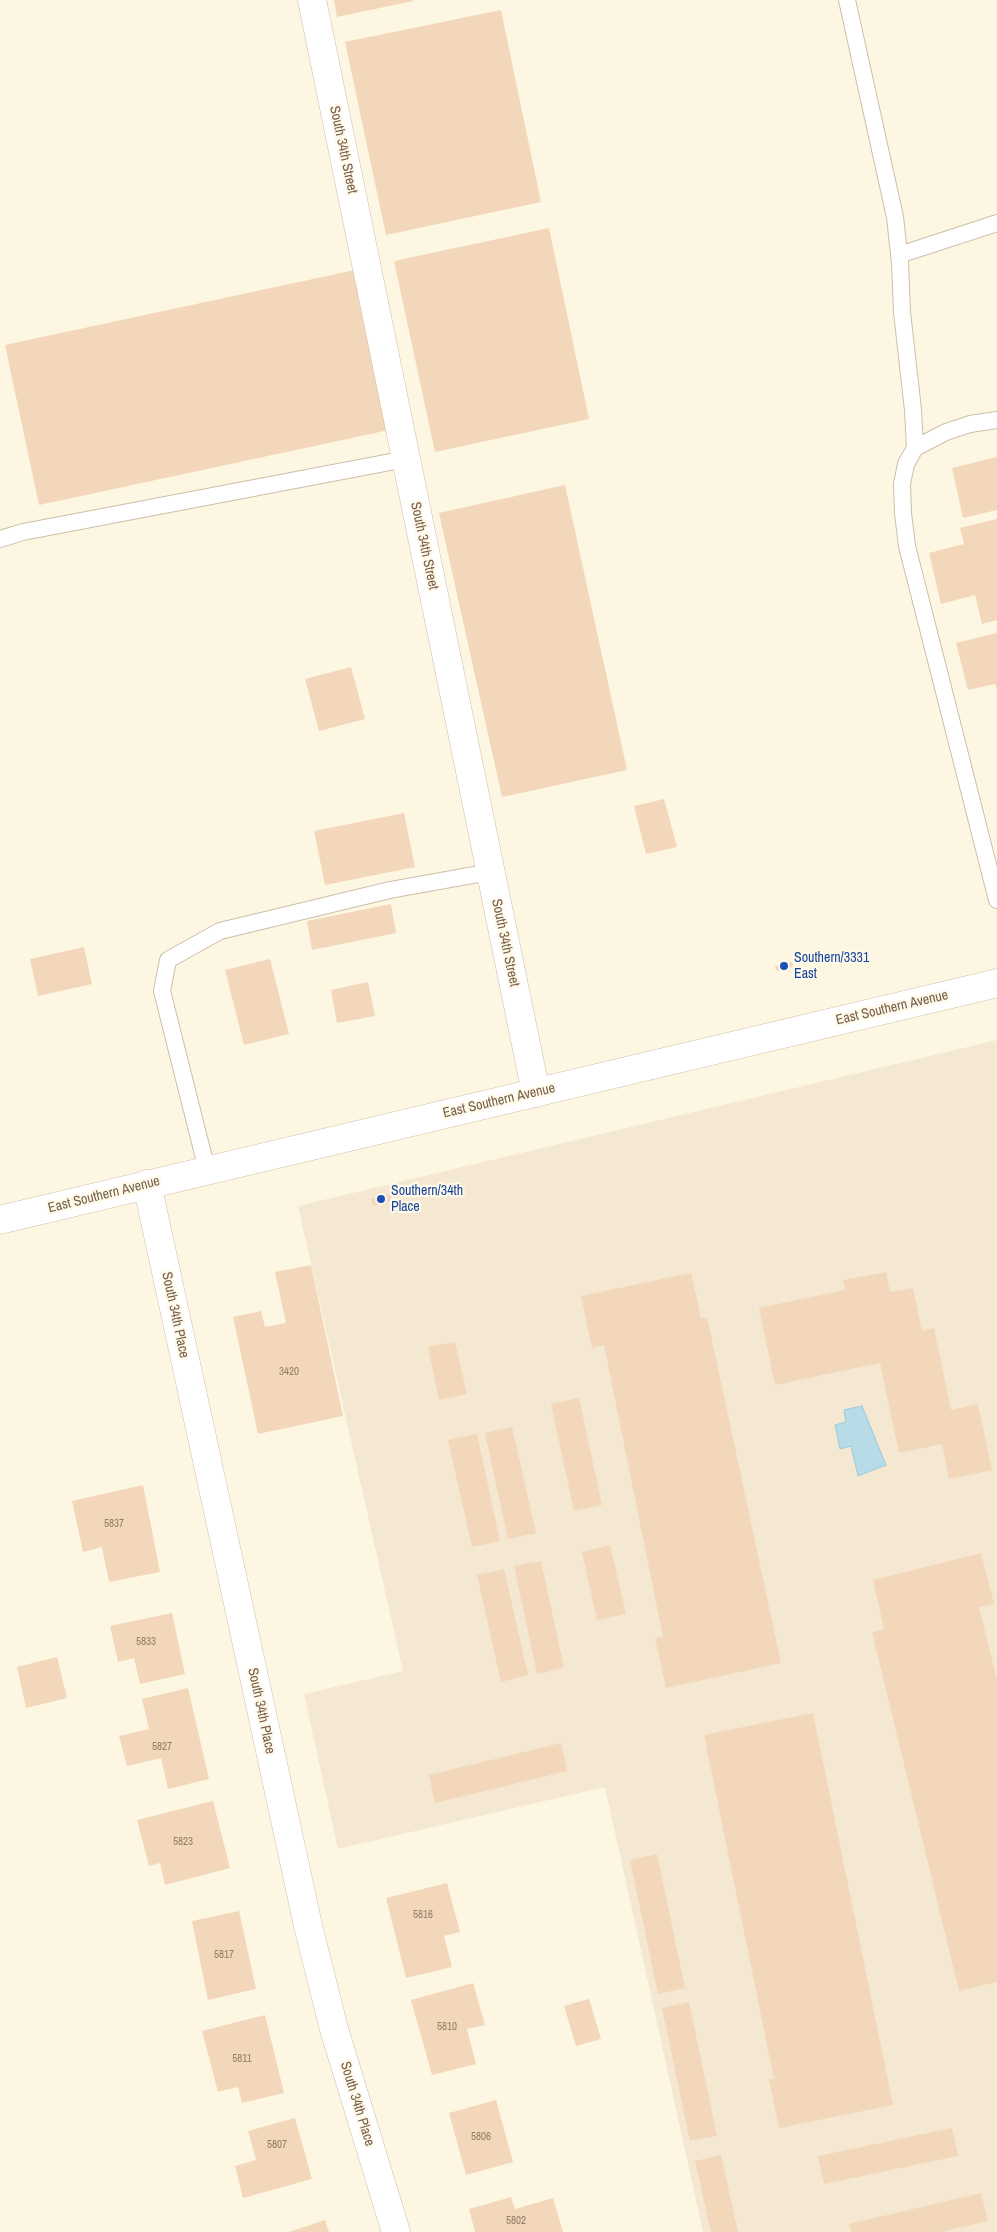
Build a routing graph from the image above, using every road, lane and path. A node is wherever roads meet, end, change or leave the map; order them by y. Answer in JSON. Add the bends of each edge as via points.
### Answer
{"nodes":[{"id":1,"x":312,"y":0,"type":"edge"},
{"id":2,"x":847,"y":0,"type":"edge"},
{"id":3,"x":997,"y":224,"type":"edge"},
{"id":4,"x":899,"y":255,"type":"junction"},
{"id":5,"x":997,"y":420,"type":"edge"},
{"id":6,"x":915,"y":448,"type":"junction"},
{"id":7,"x":406,"y":459,"type":"junction"},
{"id":8,"x":0,"y":539,"type":"edge"},
{"id":9,"x":490,"y":872,"type":"junction"},
{"id":10,"x":997,"y":900,"type":"edge"},
{"id":11,"x":997,"y":983,"type":"edge"},
{"id":12,"x":536,"y":1093,"type":"junction"},
{"id":13,"x":207,"y":1170,"type":"junction"},
{"id":14,"x":147,"y":1184,"type":"junction"},
{"id":15,"x":0,"y":1220,"type":"edge"},
{"id":16,"x":396,"y":2232,"type":"edge"}],
"edges":[{"from":1,"to":7,"type":"street","name":"South 34th Street"},
{"from":2,"to":4,"type":"lane","via":[[895,217]]},
{"from":3,"to":4,"type":"lane"},
{"from":4,"to":6,"type":"lane"},
{"from":5,"to":6,"type":"lane","via":[[946,432]]},
{"from":6,"to":10,"type":"lane","via":[[906,464],[902,484],[907,546]]},
{"from":7,"to":8,"type":"lane"},
{"from":7,"to":9,"type":"street","name":"South 34th Street"},
{"from":9,"to":12,"type":"street","name":"South 34th Street"},
{"from":9,"to":13,"type":"lane","via":[[390,890],[220,930],[168,960],[162,991]]},
{"from":11,"to":12,"type":"street","name":"East Southern Avenue"},
{"from":12,"to":13,"type":"street","name":"East Southern Avenue"},
{"from":13,"to":14,"type":"street","name":"East Southern Avenue"},
{"from":14,"to":15,"type":"street","name":"East Southern Avenue"},
{"from":14,"to":16,"type":"street","name":"South 34th Place","via":[[309,1930],[334,2029]]}]}
